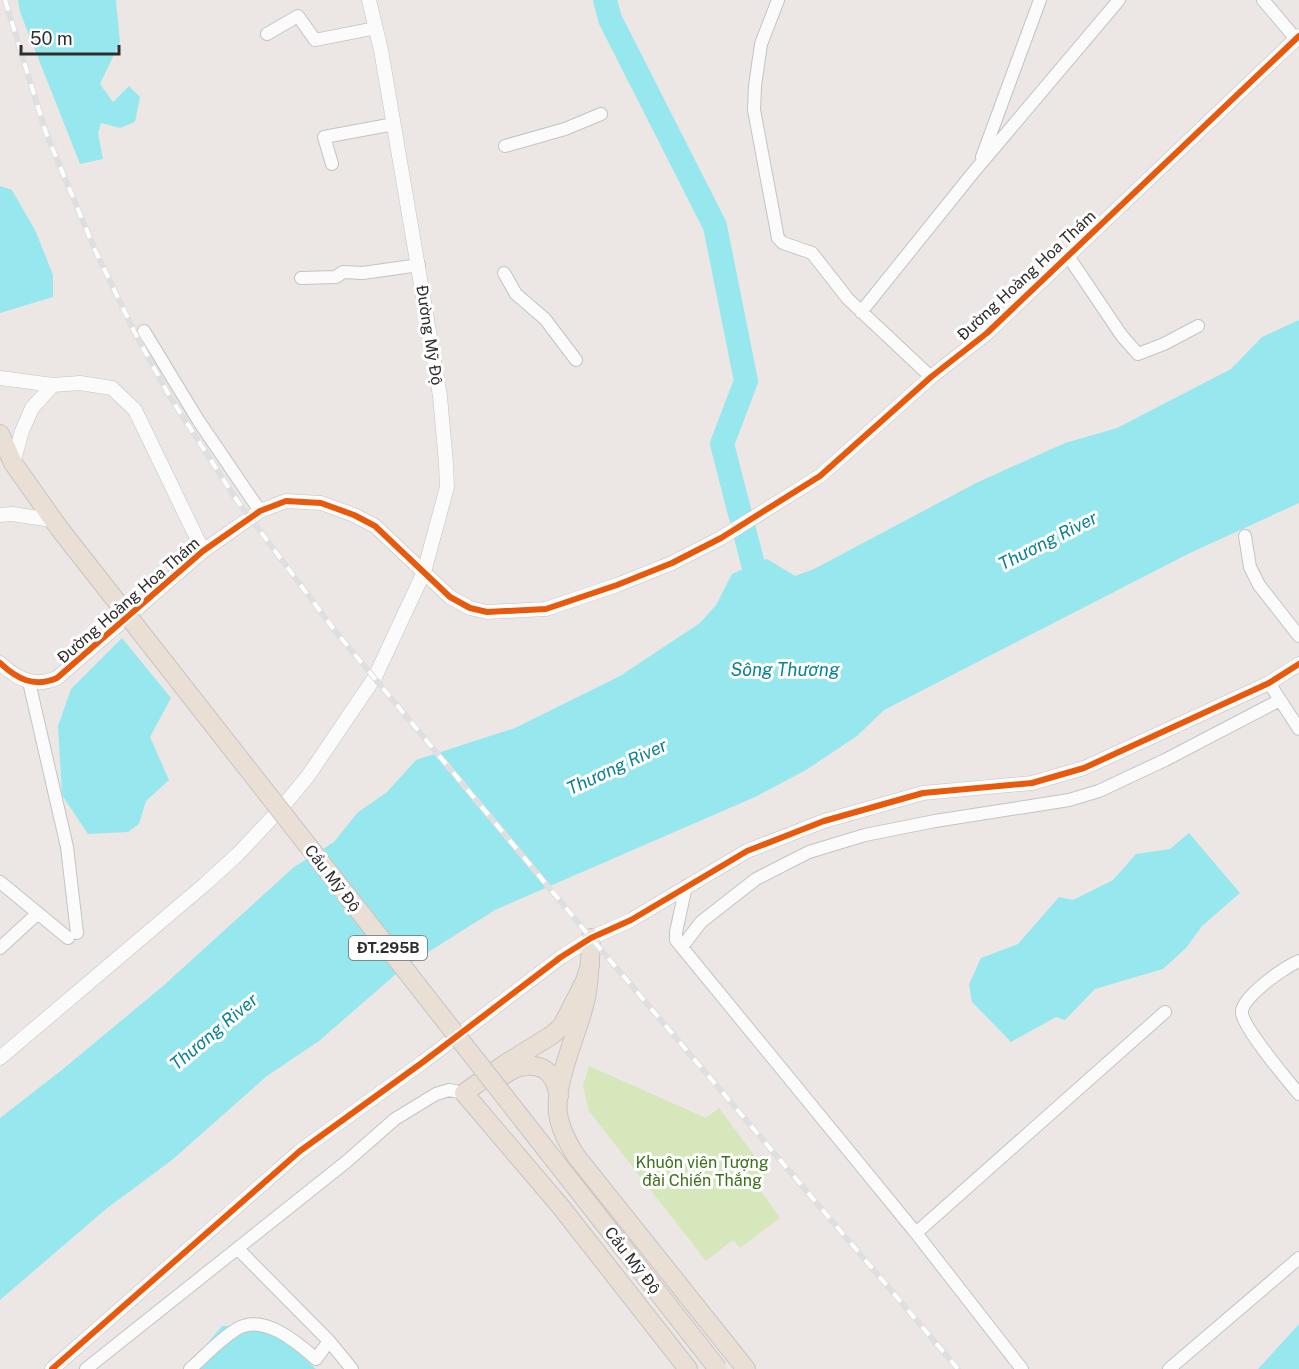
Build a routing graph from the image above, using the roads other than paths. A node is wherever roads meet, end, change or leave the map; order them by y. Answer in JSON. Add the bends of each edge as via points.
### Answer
{"nodes":[{"id":1,"x":369,"y":0,"type":"edge"},
{"id":2,"x":778,"y":0,"type":"edge"},
{"id":3,"x":1040,"y":0,"type":"edge"},
{"id":4,"x":1119,"y":0,"type":"edge"},
{"id":5,"x":1263,"y":0,"type":"edge"},
{"id":6,"x":376,"y":28,"type":"junction"},
{"id":7,"x":267,"y":34,"type":"dead end"},
{"id":8,"x":1297,"y":37,"type":"edge"},
{"id":9,"x":601,"y":114,"type":"dead end"},
{"id":10,"x":394,"y":124,"type":"junction"},
{"id":11,"x":505,"y":146,"type":"dead end"},
{"id":12,"x":332,"y":164,"type":"dead end"},
{"id":13,"x":978,"y":166,"type":"junction"},
{"id":14,"x":1068,"y":256,"type":"junction"},
{"id":15,"x":419,"y":265,"type":"junction"},
{"id":16,"x":504,"y":273,"type":"dead end"},
{"id":17,"x":301,"y":278,"type":"dead end"},
{"id":18,"x":861,"y":312,"type":"junction"},
{"id":19,"x":1198,"y":326,"type":"dead end"},
{"id":20,"x":144,"y":331,"type":"dead end"},
{"id":21,"x":576,"y":360,"type":"dead end"},
{"id":22,"x":931,"y":377,"type":"junction"},
{"id":23,"x":0,"y":378,"type":"edge"},
{"id":24,"x":53,"y":385,"type":"junction"},
{"id":25,"x":1,"y":440,"type":"edge"},
{"id":26,"x":13,"y":463,"type":"junction"},
{"id":27,"x":260,"y":511,"type":"junction"},
{"id":28,"x":0,"y":516,"type":"edge"},
{"id":29,"x":55,"y":524,"type":"junction"},
{"id":30,"x":1245,"y":536,"type":"dead end"},
{"id":31,"x":203,"y":551,"type":"junction"},
{"id":32,"x":424,"y":572,"type":"junction"},
{"id":33,"x":1299,"y":636,"type":"edge"},
{"id":34,"x":0,"y":663,"type":"edge"},
{"id":35,"x":1299,"y":664,"type":"edge"},
{"id":36,"x":29,"y":682,"type":"junction"},
{"id":37,"x":1269,"y":683,"type":"junction"},
{"id":38,"x":1280,"y":699,"type":"junction"},
{"id":39,"x":1299,"y":729,"type":"edge"},
{"id":40,"x":0,"y":882,"type":"edge"},
{"id":41,"x":686,"y":886,"type":"junction"},
{"id":42,"x":38,"y":913,"type":"junction"},
{"id":43,"x":591,"y":938,"type":"junction"},
{"id":44,"x":680,"y":945,"type":"junction"},
{"id":45,"x":0,"y":948,"type":"edge"},
{"id":46,"x":1299,"y":960,"type":"edge"},
{"id":47,"x":590,"y":965,"type":"junction"},
{"id":48,"x":1165,"y":1012,"type":"dead end"},
{"id":49,"x":0,"y":1058,"type":"edge"},
{"id":50,"x":1299,"y":1094,"type":"edge"},
{"id":51,"x":467,"y":1097,"type":"junction"},
{"id":52,"x":559,"y":1097,"type":"junction"},
{"id":53,"x":916,"y":1233,"type":"junction"},
{"id":54,"x":238,"y":1249,"type":"junction"},
{"id":55,"x":1299,"y":1258,"type":"edge"},
{"id":56,"x":329,"y":1341,"type":"junction"},
{"id":57,"x":52,"y":1369,"type":"edge"},
{"id":58,"x":86,"y":1369,"type":"edge"},
{"id":59,"x":190,"y":1369,"type":"edge"},
{"id":60,"x":352,"y":1369,"type":"edge"},
{"id":61,"x":688,"y":1369,"type":"edge"},
{"id":62,"x":718,"y":1369,"type":"edge"},
{"id":63,"x":746,"y":1369,"type":"edge"},
{"id":64,"x":1022,"y":1369,"type":"edge"},
{"id":65,"x":1169,"y":1369,"type":"edge"}],
"edges":[{"from":1,"to":6,"type":"street","name":"Đường Mỹ Độ"},
{"from":2,"to":18,"type":"street","via":[[761,44],[754,110],[778,238],[812,253]]},
{"from":3,"to":13,"type":"street"},
{"from":4,"to":13,"type":"street"},
{"from":5,"to":8,"type":"street"},
{"from":6,"to":7,"type":"street","via":[[315,40],[298,16]]},
{"from":6,"to":10,"type":"street","name":"Đường Mỹ Độ"},
{"from":8,"to":14,"type":"street","name":"Đường Hoàng Hoa Thám"},
{"from":9,"to":11,"type":"street"},
{"from":10,"to":12,"type":"street","via":[[324,137]]},
{"from":10,"to":15,"type":"street","name":"Đường Mỹ Độ"},
{"from":13,"to":18,"type":"street"},
{"from":14,"to":19,"type":"street","via":[[1138,354]]},
{"from":14,"to":22,"type":"street","name":"Đường Hoàng Hoa Thám","via":[[987,333]]},
{"from":15,"to":17,"type":"street"},
{"from":15,"to":32,"type":"street","name":"Đường Mỹ Độ","via":[[440,396],[447,486]]},
{"from":16,"to":21,"type":"street","via":[[516,294],[545,319]]},
{"from":18,"to":22,"type":"street"},
{"from":20,"to":27,"type":"street"},
{"from":22,"to":32,"type":"street","name":"Đường Hoàng Hoa Thám","via":[[820,476],[721,538],[617,585],[546,609],[487,612],[450,597]]},
{"from":23,"to":24,"type":"street","name":"Đường Hoàng Hoa Thám"},
{"from":24,"to":26,"type":"street","via":[[32,408]]},
{"from":24,"to":31,"type":"street","name":"Đường Hoàng Hoa Thám","via":[[80,383],[112,388],[135,410]]},
{"from":25,"to":26,"type":"main road","number":"ĐT.295B"},
{"from":26,"to":29,"type":"main road","number":"ĐT.295B"},
{"from":27,"to":31,"type":"street","name":"Đường Hoàng Hoa Thám"},
{"from":27,"to":32,"type":"street","name":"Đường Hoàng Hoa Thám","via":[[295,501],[321,503],[354,515],[375,526]]},
{"from":28,"to":29,"type":"street","via":[[12,514]]},
{"from":29,"to":62,"type":"main road","name":"Cầu Mỹ Độ","number":"ĐT.295B","bridge":true},
{"from":30,"to":33,"type":"street","via":[[1250,567],[1259,585]]},
{"from":31,"to":36,"type":"street","name":"Đường Hoàng Hoa Thám","via":[[67,672],[51,681]]},
{"from":32,"to":49,"type":"street","name":"Đường Mỹ Độ","via":[[375,677],[308,776],[238,854]]},
{"from":34,"to":36,"type":"street","via":[[14,676]]},
{"from":35,"to":37,"type":"street"},
{"from":36,"to":42,"type":"street","via":[[67,847],[72,935]]},
{"from":37,"to":38,"type":"street"},
{"from":37,"to":41,"type":"street","via":[[1084,768],[1032,783],[923,793],[824,821],[747,851]]},
{"from":38,"to":39,"type":"street"},
{"from":38,"to":44,"type":"street","via":[[1165,760],[1069,800],[935,821],[809,852],[756,879],[701,922]]},
{"from":40,"to":42,"type":"street"},
{"from":41,"to":43,"type":"street","via":[[631,920]]},
{"from":41,"to":44,"type":"street","via":[[676,932]]},
{"from":42,"to":45,"type":"street"},
{"from":43,"to":47,"type":"main road"},
{"from":43,"to":57,"type":"street","via":[[300,1151]]},
{"from":44,"to":53,"type":"street"},
{"from":46,"to":50,"type":"street","via":[[1262,986],[1242,1012],[1265,1051]]},
{"from":47,"to":51,"type":"main road","via":[[562,1026],[505,1064]]},
{"from":47,"to":52,"type":"main road","via":[[585,1004]]},
{"from":48,"to":53,"type":"street"},
{"from":51,"to":52,"type":"main road","via":[[525,1065],[552,1076]]},
{"from":51,"to":54,"type":"street","via":[[449,1090],[395,1119]]},
{"from":51,"to":61,"type":"main road"},
{"from":52,"to":63,"type":"main road","via":[[558,1118],[576,1156]]},
{"from":53,"to":64,"type":"street"},
{"from":54,"to":56,"type":"street"},
{"from":54,"to":58,"type":"street"},
{"from":55,"to":65,"type":"street"},
{"from":56,"to":59,"type":"street","via":[[316,1359],[271,1327],[238,1328]]},
{"from":56,"to":60,"type":"street"}]}
